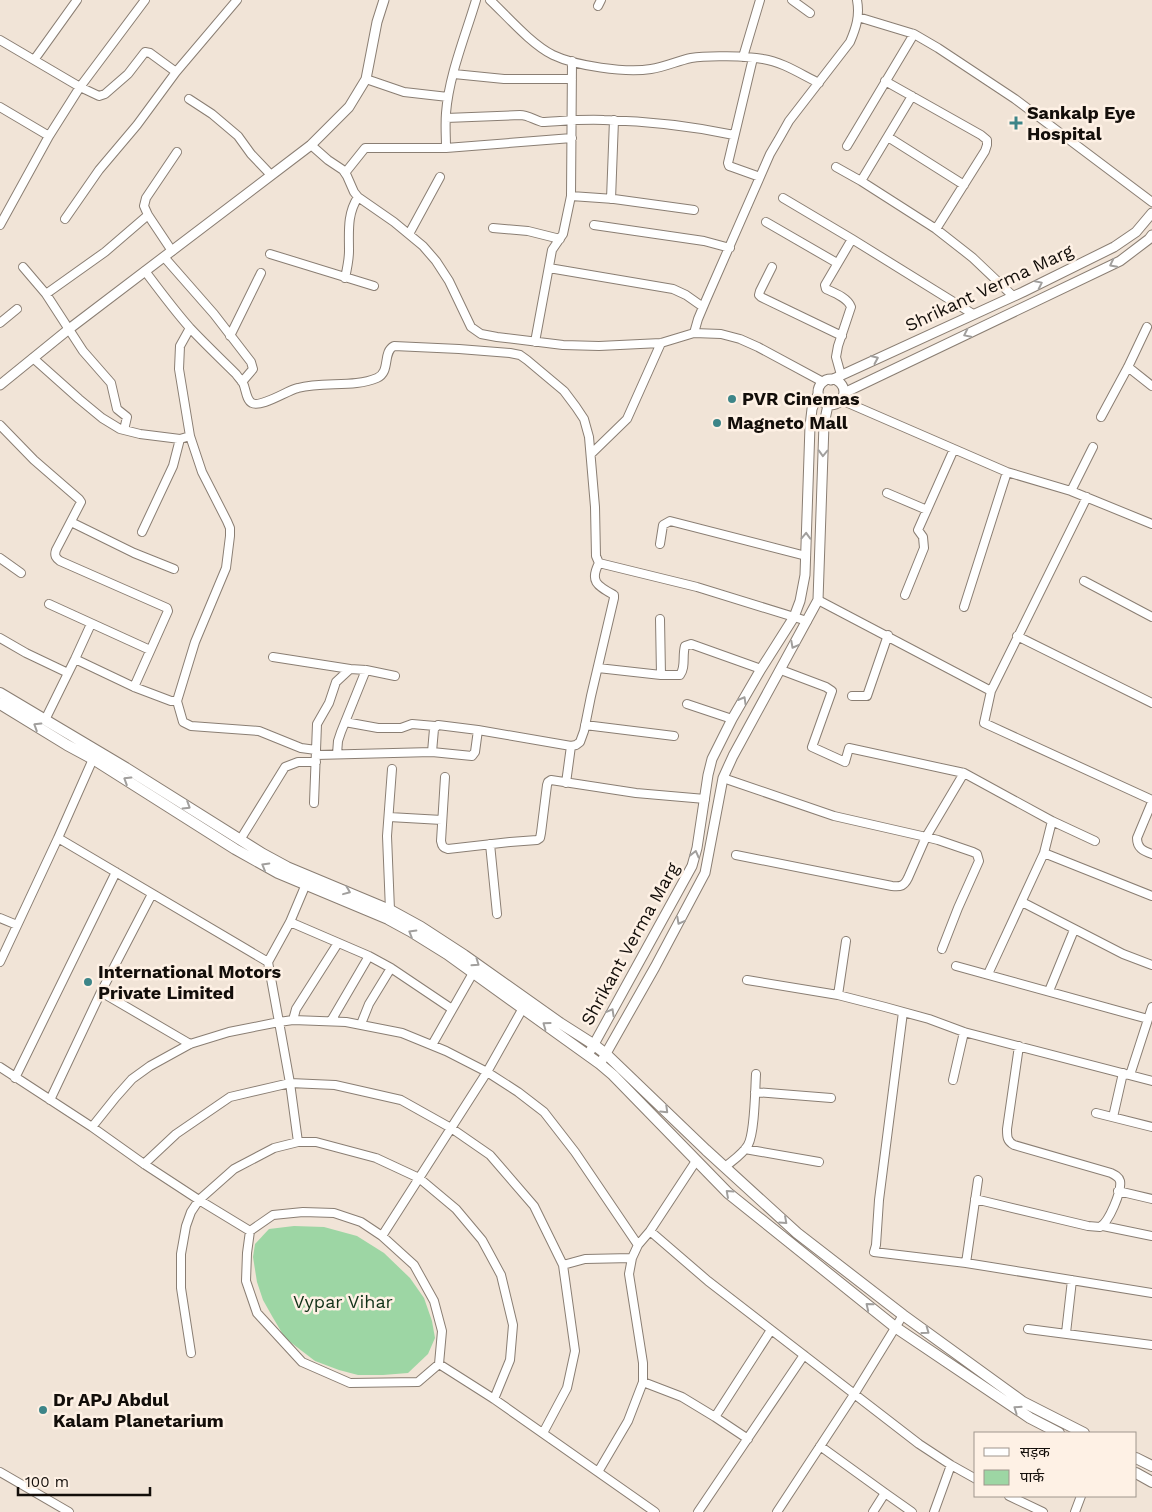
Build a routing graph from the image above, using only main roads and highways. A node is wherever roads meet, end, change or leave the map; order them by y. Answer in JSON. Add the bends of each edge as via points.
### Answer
{"nodes":[{"id":1,"x":0,"y":693,"type":"edge"},
{"id":2,"x":0,"y":704,"type":"edge"},
{"id":3,"x":1057,"y":1432,"type":"edge"},
{"id":4,"x":1082,"y":1432,"type":"edge"},
{"id":5,"x":1137,"y":1458,"type":"edge"},
{"id":6,"x":1152,"y":1466,"type":"edge"},
{"id":7,"x":1137,"y":1474,"type":"edge"},
{"id":8,"x":1152,"y":1482,"type":"edge"}],
"edges":[{"from":1,"to":4,"type":"main road","one_way":true,"via":[[287,867],[390,910],[464,954],[606,1054],[797,1233],[1023,1402]]},
{"from":3,"to":2,"type":"main road","one_way":true,"via":[[1030,1418],[895,1327],[728,1193],[600,1064],[447,954],[388,919],[278,873],[235,849]]},
{"from":5,"to":6,"type":"main road"},
{"from":7,"to":8,"type":"main road"}]}
